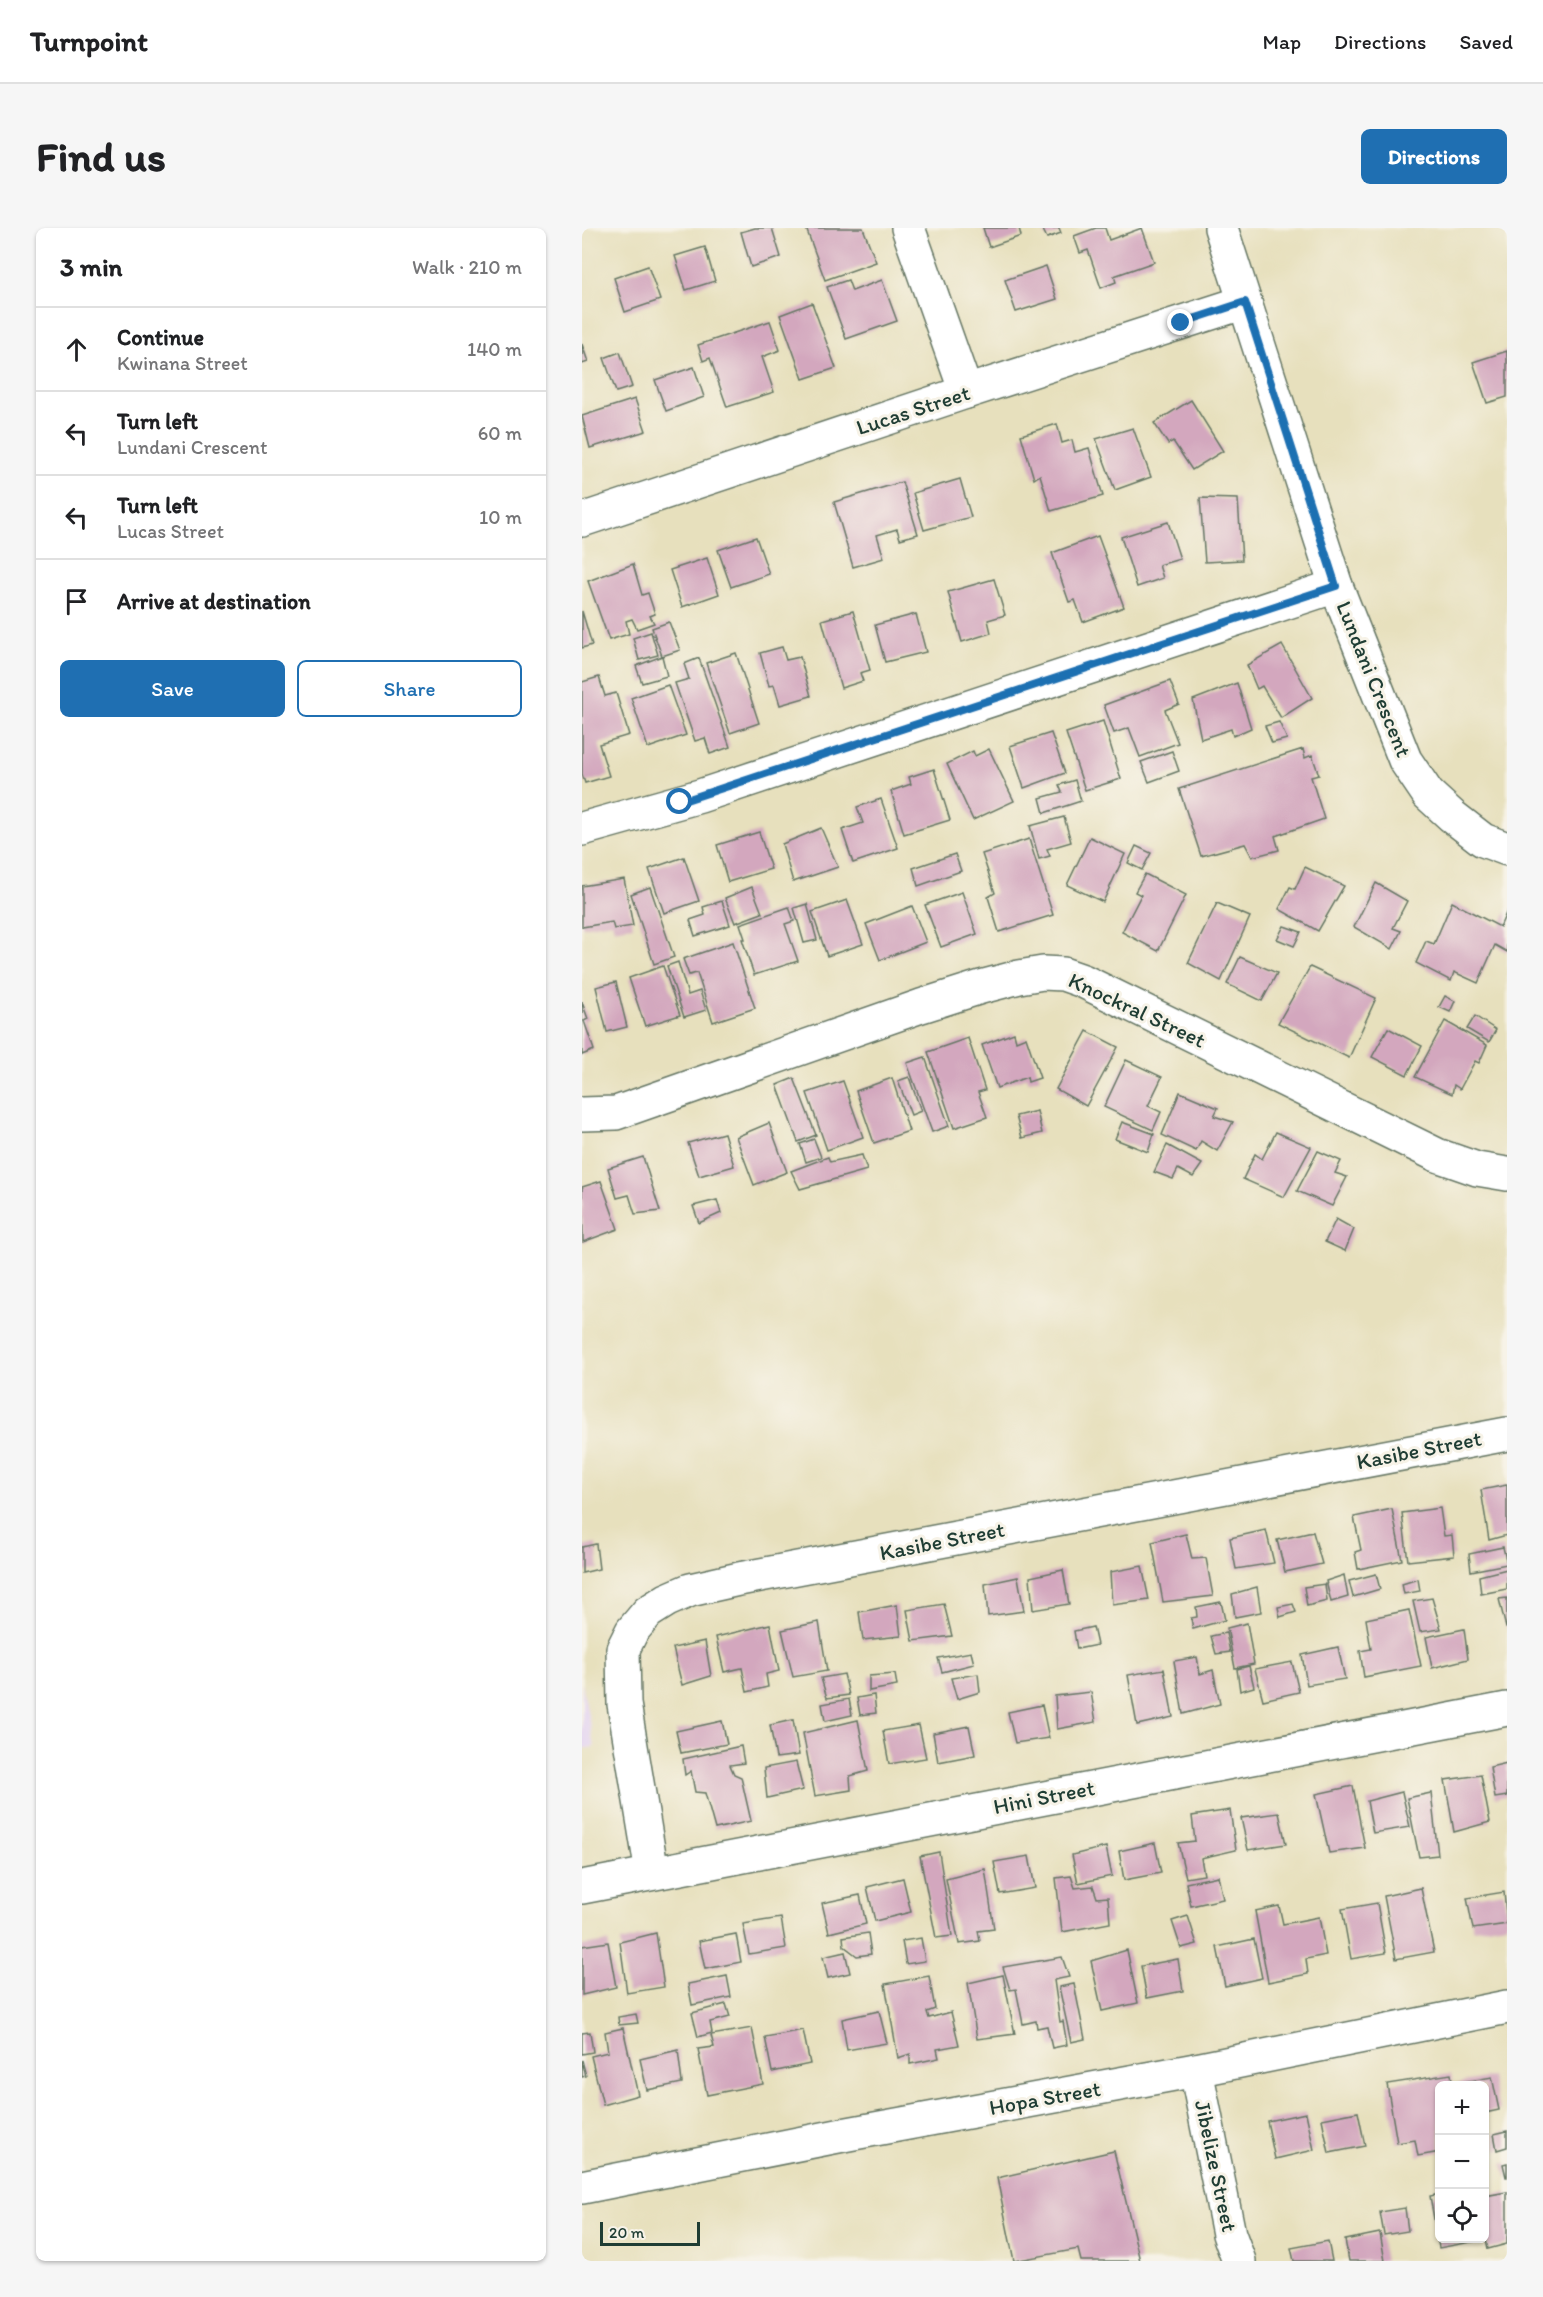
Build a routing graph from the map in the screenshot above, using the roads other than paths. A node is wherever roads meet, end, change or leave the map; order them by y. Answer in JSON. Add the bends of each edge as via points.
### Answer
{"nodes":[{"id":1,"x":908,"y":228,"type":"edge"},
{"id":2,"x":1221,"y":228,"type":"edge"},
{"id":3,"x":1245,"y":302,"type":"junction"},
{"id":4,"x":966,"y":392,"type":"junction"},
{"id":5,"x":582,"y":520,"type":"edge"},
{"id":6,"x":1336,"y":586,"type":"junction"},
{"id":7,"x":582,"y":829,"type":"edge"},
{"id":8,"x":1507,"y":849,"type":"edge"},
{"id":9,"x":582,"y":1114,"type":"edge"},
{"id":10,"x":1507,"y":1174,"type":"edge"},
{"id":11,"x":1507,"y":1434,"type":"edge"},
{"id":12,"x":1507,"y":1709,"type":"edge"},
{"id":13,"x":652,"y":1873,"type":"junction"},
{"id":14,"x":582,"y":1887,"type":"edge"},
{"id":15,"x":1507,"y":2007,"type":"edge"},
{"id":16,"x":1196,"y":2070,"type":"junction"},
{"id":17,"x":582,"y":2187,"type":"edge"},
{"id":18,"x":1239,"y":2261,"type":"edge"}],
"edges":[{"from":1,"to":4,"type":"street"},
{"from":2,"to":3,"type":"street","name":"Lundani Crescent"},
{"from":3,"to":4,"type":"street","name":"Lucas Street"},
{"from":3,"to":6,"type":"street","name":"Lundani Crescent"},
{"from":4,"to":5,"type":"street","name":"Lucas Street"},
{"from":6,"to":7,"type":"street","via":[[700,796]]},
{"from":6,"to":8,"type":"street","name":"Lundani Crescent","via":[[1405,760],[1428,794],[1452,816],[1483,840]]},
{"from":9,"to":10,"type":"street","name":"Knockral Street","via":[[616,1113],[981,987],[1043,973],[1063,974],[1437,1155],[1477,1169]]},
{"from":11,"to":13,"type":"street","name":"Kasibe Street","via":[[739,1579],[690,1590],[667,1600],[648,1612],[623,1649],[624,1704]]},
{"from":12,"to":13,"type":"street","name":"Hini Street"},
{"from":13,"to":14,"type":"street","name":"Hini Street"},
{"from":15,"to":16,"type":"street","name":"Hopa Street"},
{"from":16,"to":17,"type":"street","name":"Hopa Street"},
{"from":16,"to":18,"type":"street","name":"Jibelize Street","via":[[1229,2234]]}]}
